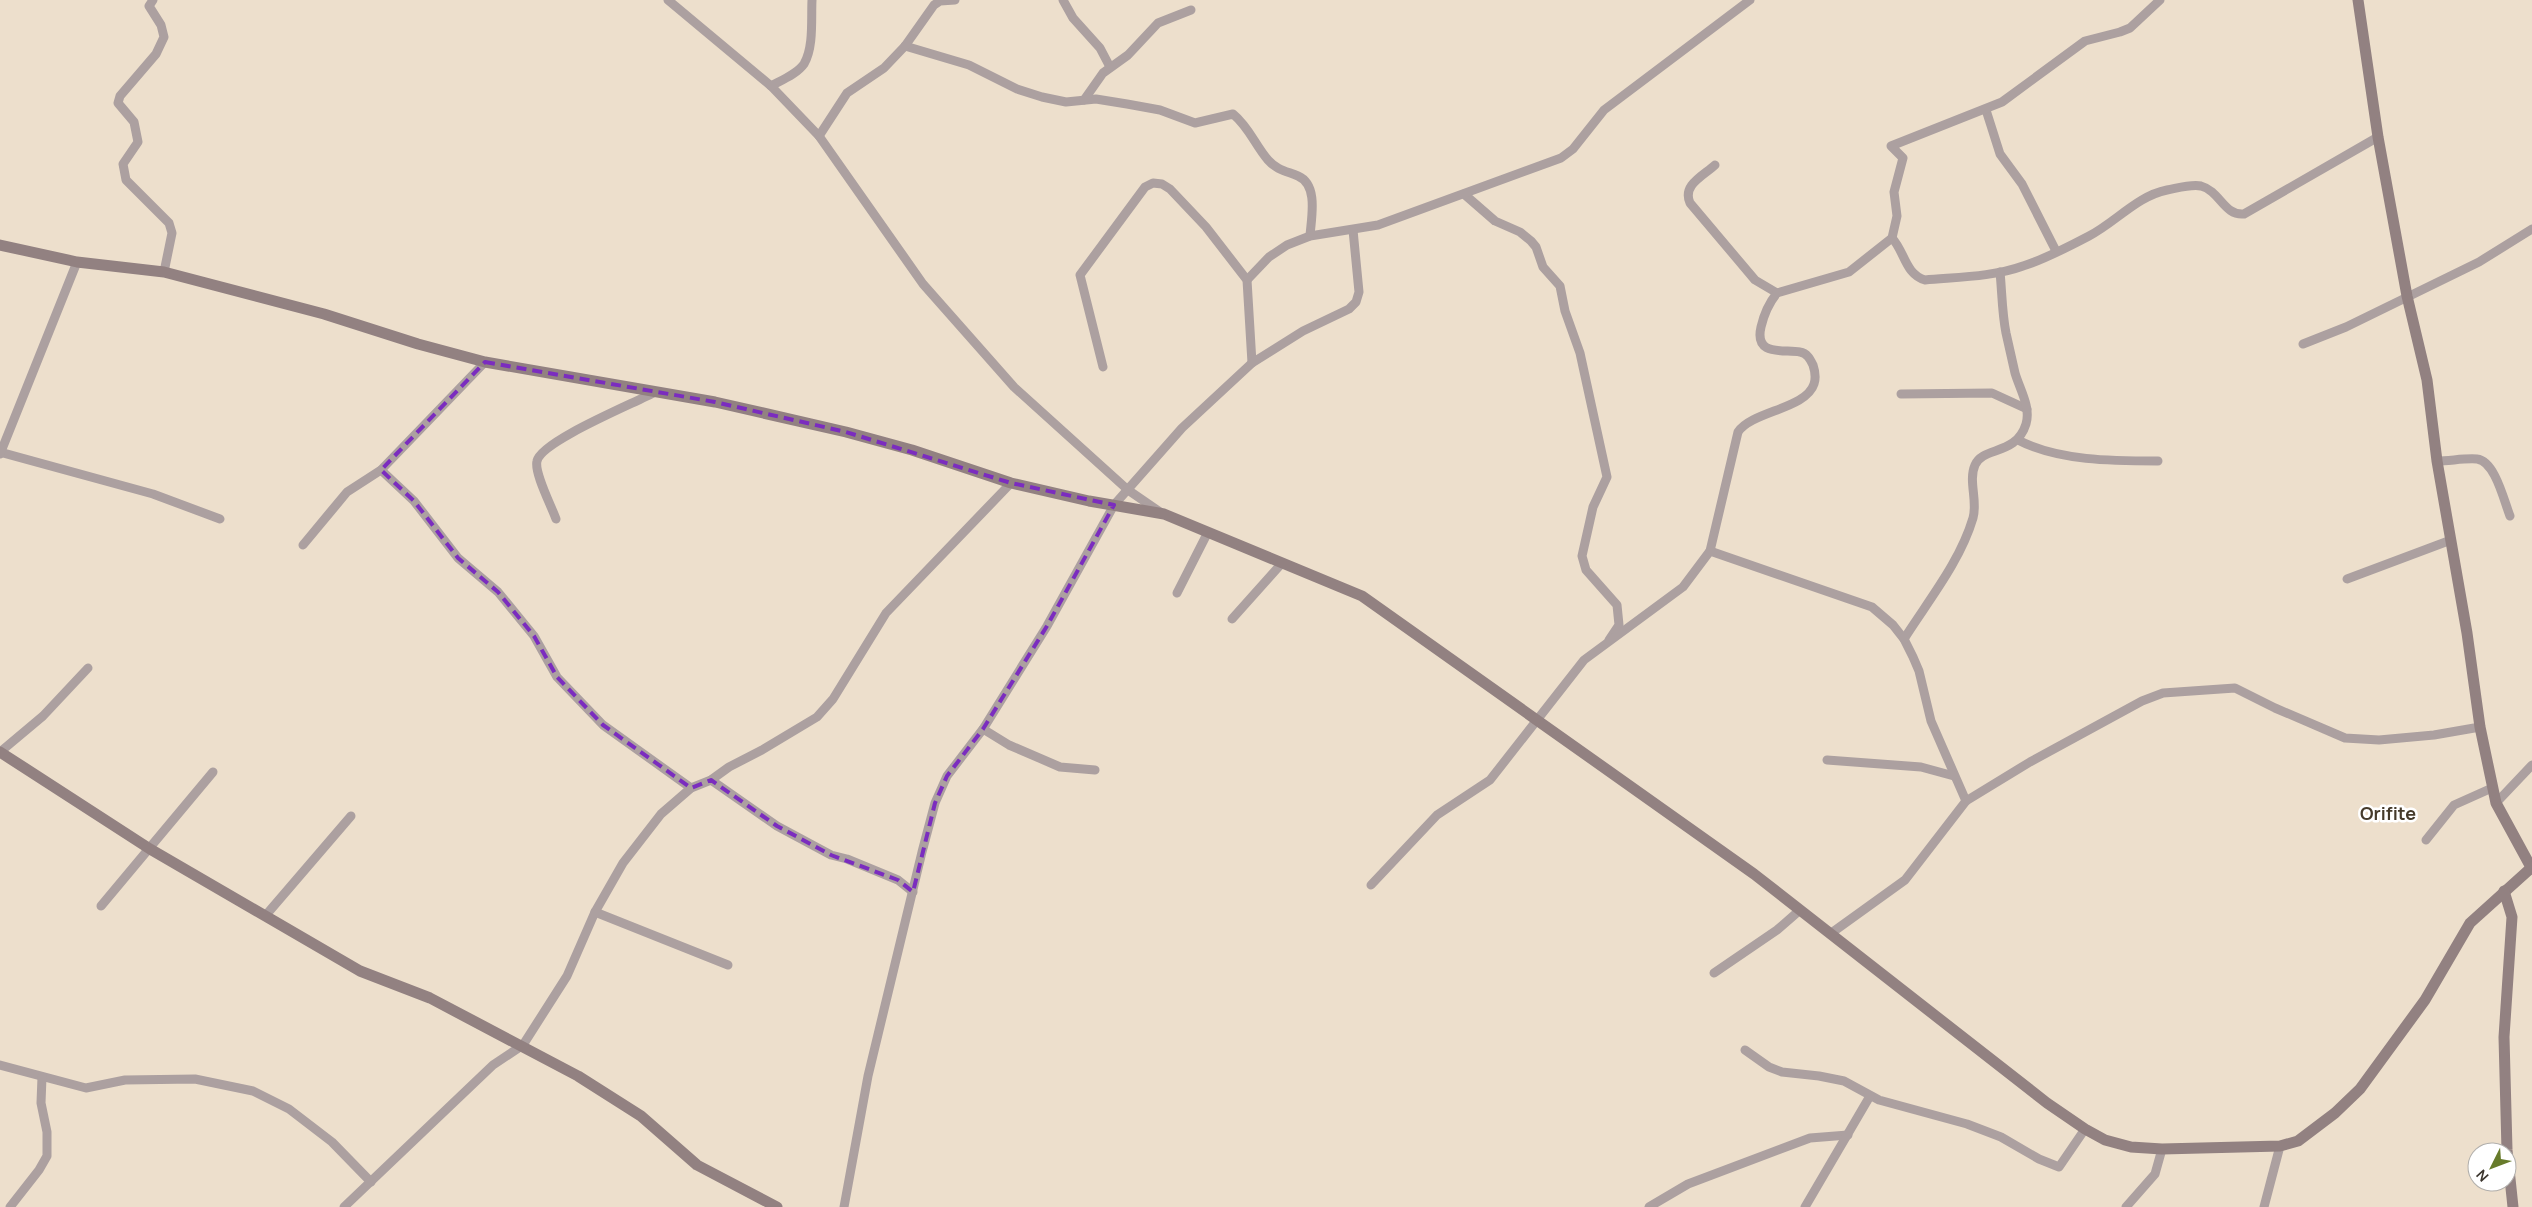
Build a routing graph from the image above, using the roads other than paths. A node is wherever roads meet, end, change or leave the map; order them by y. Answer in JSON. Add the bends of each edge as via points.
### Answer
{"nodes":[{"id":1,"x":153,"y":0,"type":"edge"},
{"id":2,"x":668,"y":0,"type":"edge"},
{"id":3,"x":812,"y":0,"type":"edge"},
{"id":4,"x":955,"y":0,"type":"edge"},
{"id":5,"x":1063,"y":0,"type":"edge"},
{"id":6,"x":1750,"y":0,"type":"edge"},
{"id":7,"x":2160,"y":0,"type":"edge"},
{"id":8,"x":2358,"y":0,"type":"edge"},
{"id":9,"x":1191,"y":10,"type":"dead end"},
{"id":10,"x":905,"y":46,"type":"junction"},
{"id":11,"x":1110,"y":67,"type":"junction"},
{"id":12,"x":771,"y":86,"type":"junction"},
{"id":13,"x":1084,"y":100,"type":"junction"},
{"id":14,"x":1986,"y":110,"type":"junction"},
{"id":15,"x":818,"y":136,"type":"junction"},
{"id":16,"x":2378,"y":138,"type":"junction"},
{"id":17,"x":1716,"y":165,"type":"dead end"},
{"id":18,"x":1464,"y":194,"type":"junction"},
{"id":19,"x":2532,"y":228,"type":"edge"},
{"id":20,"x":1353,"y":230,"type":"junction"},
{"id":21,"x":1310,"y":236,"type":"junction"},
{"id":22,"x":1892,"y":238,"type":"junction"},
{"id":23,"x":0,"y":245,"type":"edge"},
{"id":24,"x":2056,"y":251,"type":"junction"},
{"id":25,"x":77,"y":262,"type":"junction"},
{"id":26,"x":164,"y":272,"type":"junction"},
{"id":27,"x":2000,"y":272,"type":"junction"},
{"id":28,"x":1247,"y":280,"type":"junction"},
{"id":29,"x":1777,"y":294,"type":"junction"},
{"id":30,"x":2407,"y":296,"type":"junction"},
{"id":31,"x":2303,"y":344,"type":"dead end"},
{"id":32,"x":485,"y":362,"type":"junction"},
{"id":33,"x":1252,"y":363,"type":"junction"},
{"id":34,"x":1104,"y":367,"type":"dead end"},
{"id":35,"x":655,"y":392,"type":"junction"},
{"id":36,"x":1901,"y":394,"type":"dead end"},
{"id":37,"x":2027,"y":409,"type":"junction"},
{"id":38,"x":2018,"y":440,"type":"junction"},
{"id":39,"x":0,"y":453,"type":"edge"},
{"id":40,"x":2158,"y":461,"type":"dead end"},
{"id":41,"x":2437,"y":461,"type":"junction"},
{"id":42,"x":381,"y":470,"type":"junction"},
{"id":43,"x":1011,"y":483,"type":"junction"},
{"id":44,"x":1128,"y":490,"type":"junction"},
{"id":45,"x":1114,"y":505,"type":"junction"},
{"id":46,"x":1164,"y":514,"type":"junction"},
{"id":47,"x":2510,"y":516,"type":"dead end"},
{"id":48,"x":556,"y":518,"type":"dead end"},
{"id":49,"x":220,"y":519,"type":"dead end"},
{"id":50,"x":1208,"y":532,"type":"junction"},
{"id":51,"x":2451,"y":540,"type":"junction"},
{"id":52,"x":303,"y":545,"type":"dead end"},
{"id":53,"x":1710,"y":551,"type":"junction"},
{"id":54,"x":1282,"y":563,"type":"junction"},
{"id":55,"x":2347,"y":580,"type":"dead end"},
{"id":56,"x":1177,"y":593,"type":"dead end"},
{"id":57,"x":1232,"y":619,"type":"dead end"},
{"id":58,"x":1904,"y":639,"type":"junction"},
{"id":59,"x":1606,"y":645,"type":"junction"},
{"id":60,"x":88,"y":668,"type":"dead end"},
{"id":61,"x":1539,"y":720,"type":"junction"},
{"id":62,"x":2480,"y":727,"type":"junction"},
{"id":63,"x":983,"y":728,"type":"junction"},
{"id":64,"x":0,"y":752,"type":"edge"},
{"id":65,"x":1827,"y":760,"type":"dead end"},
{"id":66,"x":2532,"y":766,"type":"edge"},
{"id":67,"x":1095,"y":770,"type":"dead end"},
{"id":68,"x":213,"y":772,"type":"dead end"},
{"id":69,"x":1954,"y":776,"type":"junction"},
{"id":70,"x":711,"y":780,"type":"junction"},
{"id":71,"x":691,"y":788,"type":"junction"},
{"id":72,"x":2492,"y":788,"type":"junction"},
{"id":73,"x":1966,"y":801,"type":"junction"},
{"id":74,"x":2496,"y":804,"type":"junction"},
{"id":75,"x":351,"y":816,"type":"dead end"},
{"id":76,"x":2426,"y":840,"type":"dead end"},
{"id":77,"x":150,"y":849,"type":"junction"},
{"id":78,"x":2531,"y":867,"type":"edge"},
{"id":79,"x":1371,"y":885,"type":"dead end"},
{"id":80,"x":2504,"y":891,"type":"junction"},
{"id":81,"x":913,"y":892,"type":"junction"},
{"id":82,"x":100,"y":906,"type":"dead end"},
{"id":83,"x":1800,"y":910,"type":"junction"},
{"id":84,"x":595,"y":912,"type":"junction"},
{"id":85,"x":266,"y":915,"type":"junction"},
{"id":86,"x":1830,"y":934,"type":"junction"},
{"id":87,"x":728,"y":965,"type":"dead end"},
{"id":88,"x":1714,"y":973,"type":"dead end"},
{"id":89,"x":523,"y":1046,"type":"junction"},
{"id":90,"x":1746,"y":1050,"type":"dead end"},
{"id":91,"x":0,"y":1065,"type":"edge"},
{"id":92,"x":42,"y":1077,"type":"junction"},
{"id":93,"x":1870,"y":1096,"type":"junction"},
{"id":94,"x":2085,"y":1128,"type":"junction"},
{"id":95,"x":1848,"y":1135,"type":"junction"},
{"id":96,"x":2280,"y":1146,"type":"junction"},
{"id":97,"x":2162,"y":1149,"type":"junction"},
{"id":98,"x":371,"y":1182,"type":"junction"},
{"id":99,"x":10,"y":1207,"type":"edge"},
{"id":100,"x":344,"y":1207,"type":"edge"},
{"id":101,"x":777,"y":1207,"type":"edge"},
{"id":102,"x":844,"y":1207,"type":"edge"},
{"id":103,"x":1649,"y":1207,"type":"edge"},
{"id":104,"x":1805,"y":1207,"type":"edge"},
{"id":105,"x":2126,"y":1207,"type":"edge"},
{"id":106,"x":2264,"y":1207,"type":"edge"},
{"id":107,"x":2513,"y":1207,"type":"edge"}],
"edges":[{"from":1,"to":26,"type":"street","via":[[149,6],[161,25],[164,37],[156,54],[120,96],[118,103],[134,122],[138,142],[123,164],[126,180],[169,223],[172,233]]},
{"from":2,"to":12,"type":"street"},
{"from":3,"to":12,"type":"street","via":[[809,51],[804,64]]},
{"from":4,"to":10,"type":"street","via":[[940,1],[934,5]]},
{"from":5,"to":11,"type":"street","via":[[1073,18],[1100,48]]},
{"from":6,"to":18,"type":"street","via":[[1604,110],[1573,149],[1561,158]]},
{"from":7,"to":14,"type":"street","via":[[2130,28],[2085,41],[2002,102]]},
{"from":8,"to":16,"type":"main road"},
{"from":9,"to":11,"type":"street","via":[[1158,23],[1128,55]]},
{"from":10,"to":13,"type":"street","via":[[969,66],[1042,97],[1066,102]]},
{"from":10,"to":15,"type":"street","via":[[884,68],[847,93]]},
{"from":11,"to":13,"type":"street","via":[[1097,79]]},
{"from":12,"to":15,"type":"street"},
{"from":13,"to":21,"type":"street","via":[[1096,99],[1160,110],[1194,123],[1233,114],[1274,166],[1300,177],[1307,184],[1312,196]]},
{"from":14,"to":22,"type":"street","via":[[1891,146],[1902,158],[1894,192],[1897,216]]},
{"from":14,"to":24,"type":"street","via":[[2000,154],[2022,184]]},
{"from":15,"to":44,"type":"street","via":[[923,284],[1014,387]]},
{"from":16,"to":24,"type":"street","via":[[2244,214],[2231,212],[2204,187],[2195,185],[2165,190],[2135,204],[2090,236]]},
{"from":16,"to":30,"type":"main road"},
{"from":17,"to":29,"type":"street","via":[[1689,188],[1690,203],[1755,280]]},
{"from":18,"to":20,"type":"street","via":[[1378,225]]},
{"from":18,"to":59,"type":"street","via":[[1494,221],[1520,232],[1531,241],[1536,246],[1543,268],[1560,286],[1580,354],[1607,477],[1593,507],[1582,556],[1586,570],[1617,605],[1619,625]]},
{"from":19,"to":30,"type":"street","via":[[2479,262]]},
{"from":20,"to":21,"type":"street"},
{"from":20,"to":33,"type":"street","via":[[1359,292],[1356,302],[1350,309],[1303,331]]},
{"from":21,"to":28,"type":"street","via":[[1269,257]]},
{"from":22,"to":27,"type":"street","via":[[1900,247],[1910,272],[1925,280]]},
{"from":22,"to":29,"type":"street","via":[[1849,272]]},
{"from":23,"to":25,"type":"main road"},
{"from":24,"to":27,"type":"street","via":[[2024,266]]},
{"from":25,"to":26,"type":"main road"},
{"from":25,"to":39,"type":"street"},
{"from":26,"to":32,"type":"main road","via":[[324,314]]},
{"from":27,"to":37,"type":"street","via":[[2006,331]]},
{"from":28,"to":33,"type":"street"},
{"from":28,"to":34,"type":"street","via":[[1206,227],[1170,189],[1152,183],[1145,187],[1080,275]]},
{"from":29,"to":53,"type":"street","via":[[1763,318],[1760,341],[1768,350],[1802,352],[1808,356],[1814,367],[1814,385],[1788,406],[1743,424],[1738,432]]},
{"from":30,"to":31,"type":"street","via":[[2346,327]]},
{"from":30,"to":41,"type":"main road","via":[[2427,380]]},
{"from":32,"to":35,"type":"main road"},
{"from":32,"to":42,"type":"street"},
{"from":33,"to":44,"type":"street","via":[[1182,428]]},
{"from":35,"to":43,"type":"main road","via":[[715,402],[846,432]]},
{"from":35,"to":48,"type":"street","via":[[541,453],[537,460],[538,470]]},
{"from":36,"to":37,"type":"street","via":[[1992,393]]},
{"from":37,"to":38,"type":"street","via":[[2026,424]]},
{"from":38,"to":40,"type":"street","via":[[2058,454]]},
{"from":38,"to":58,"type":"street","via":[[1975,464],[1974,514],[1970,528],[1951,566]]},
{"from":39,"to":49,"type":"street","via":[[153,494]]},
{"from":41,"to":47,"type":"street","via":[[2479,459],[2487,463]]},
{"from":41,"to":51,"type":"main road"},
{"from":42,"to":52,"type":"street","via":[[347,492]]},
{"from":42,"to":71,"type":"street","via":[[414,501],[458,558],[498,592],[534,636],[557,677],[603,725]]},
{"from":43,"to":45,"type":"main road"},
{"from":43,"to":70,"type":"street","via":[[886,613],[833,699],[817,717]]},
{"from":44,"to":45,"type":"street"},
{"from":44,"to":46,"type":"street"},
{"from":45,"to":46,"type":"main road"},
{"from":45,"to":63,"type":"street","via":[[1047,626]]},
{"from":46,"to":50,"type":"main road"},
{"from":50,"to":54,"type":"main road"},
{"from":50,"to":56,"type":"street"},
{"from":51,"to":55,"type":"street"},
{"from":51,"to":62,"type":"main road"},
{"from":53,"to":58,"type":"street","via":[[1872,607]]},
{"from":53,"to":59,"type":"street","via":[[1683,587]]},
{"from":54,"to":57,"type":"street"},
{"from":54,"to":61,"type":"main road","via":[[1362,596]]},
{"from":58,"to":69,"type":"street","via":[[1919,671],[1931,721]]},
{"from":59,"to":61,"type":"street","via":[[1584,660]]},
{"from":60,"to":64,"type":"street","via":[[43,716]]},
{"from":61,"to":79,"type":"street","via":[[1490,780],[1437,815]]},
{"from":61,"to":83,"type":"main road"},
{"from":62,"to":72,"type":"main road"},
{"from":62,"to":73,"type":"street","via":[[2406,738],[2345,738],[2235,688],[2163,693],[2142,701],[2030,762]]},
{"from":63,"to":67,"type":"street","via":[[1009,745],[1060,767]]},
{"from":63,"to":81,"type":"street","via":[[947,776],[936,803]]},
{"from":64,"to":77,"type":"main road"},
{"from":65,"to":69,"type":"street","via":[[1921,767]]},
{"from":66,"to":74,"type":"street"},
{"from":68,"to":77,"type":"street"},
{"from":69,"to":73,"type":"street"},
{"from":70,"to":71,"type":"street"},
{"from":70,"to":81,"type":"street","via":[[777,826],[831,855],[898,880]]},
{"from":71,"to":84,"type":"street","via":[[661,814],[623,863]]},
{"from":72,"to":74,"type":"main road"},
{"from":72,"to":76,"type":"street","via":[[2454,805]]},
{"from":73,"to":86,"type":"street","via":[[1905,880]]},
{"from":74,"to":78,"type":"main road"},
{"from":75,"to":85,"type":"street"},
{"from":77,"to":82,"type":"street"},
{"from":77,"to":85,"type":"main road"},
{"from":78,"to":80,"type":"main road"},
{"from":80,"to":96,"type":"main road","via":[[2470,923],[2425,1000],[2360,1089],[2298,1141]]},
{"from":80,"to":107,"type":"main road","via":[[2512,917],[2504,1037],[2507,1150]]},
{"from":81,"to":102,"type":"street","via":[[868,1076]]},
{"from":83,"to":86,"type":"main road"},
{"from":83,"to":88,"type":"street","via":[[1777,930]]},
{"from":84,"to":87,"type":"street"},
{"from":84,"to":89,"type":"street","via":[[567,976]]},
{"from":85,"to":89,"type":"main road","via":[[360,971],[430,998]]},
{"from":86,"to":94,"type":"main road","via":[[2039,1097]]},
{"from":89,"to":98,"type":"street","via":[[492,1066]]},
{"from":89,"to":101,"type":"main road","via":[[641,1116],[697,1165]]},
{"from":90,"to":93,"type":"street","via":[[1775,1070],[1844,1081]]},
{"from":91,"to":92,"type":"street"},
{"from":92,"to":98,"type":"street","via":[[86,1088],[125,1080],[195,1078],[253,1091],[289,1109],[332,1142]]},
{"from":92,"to":99,"type":"street","via":[[41,1103],[47,1132],[47,1156],[40,1170]]},
{"from":93,"to":94,"type":"street","via":[[1967,1124],[2001,1137],[2059,1167]]},
{"from":93,"to":95,"type":"street"},
{"from":94,"to":97,"type":"main road","via":[[2105,1140],[2131,1147]]},
{"from":95,"to":103,"type":"street","via":[[1810,1138],[1688,1184]]},
{"from":95,"to":104,"type":"street"},
{"from":96,"to":97,"type":"main road"},
{"from":96,"to":106,"type":"street"},
{"from":97,"to":105,"type":"street","via":[[2154,1174]]},
{"from":98,"to":100,"type":"street"}]}
